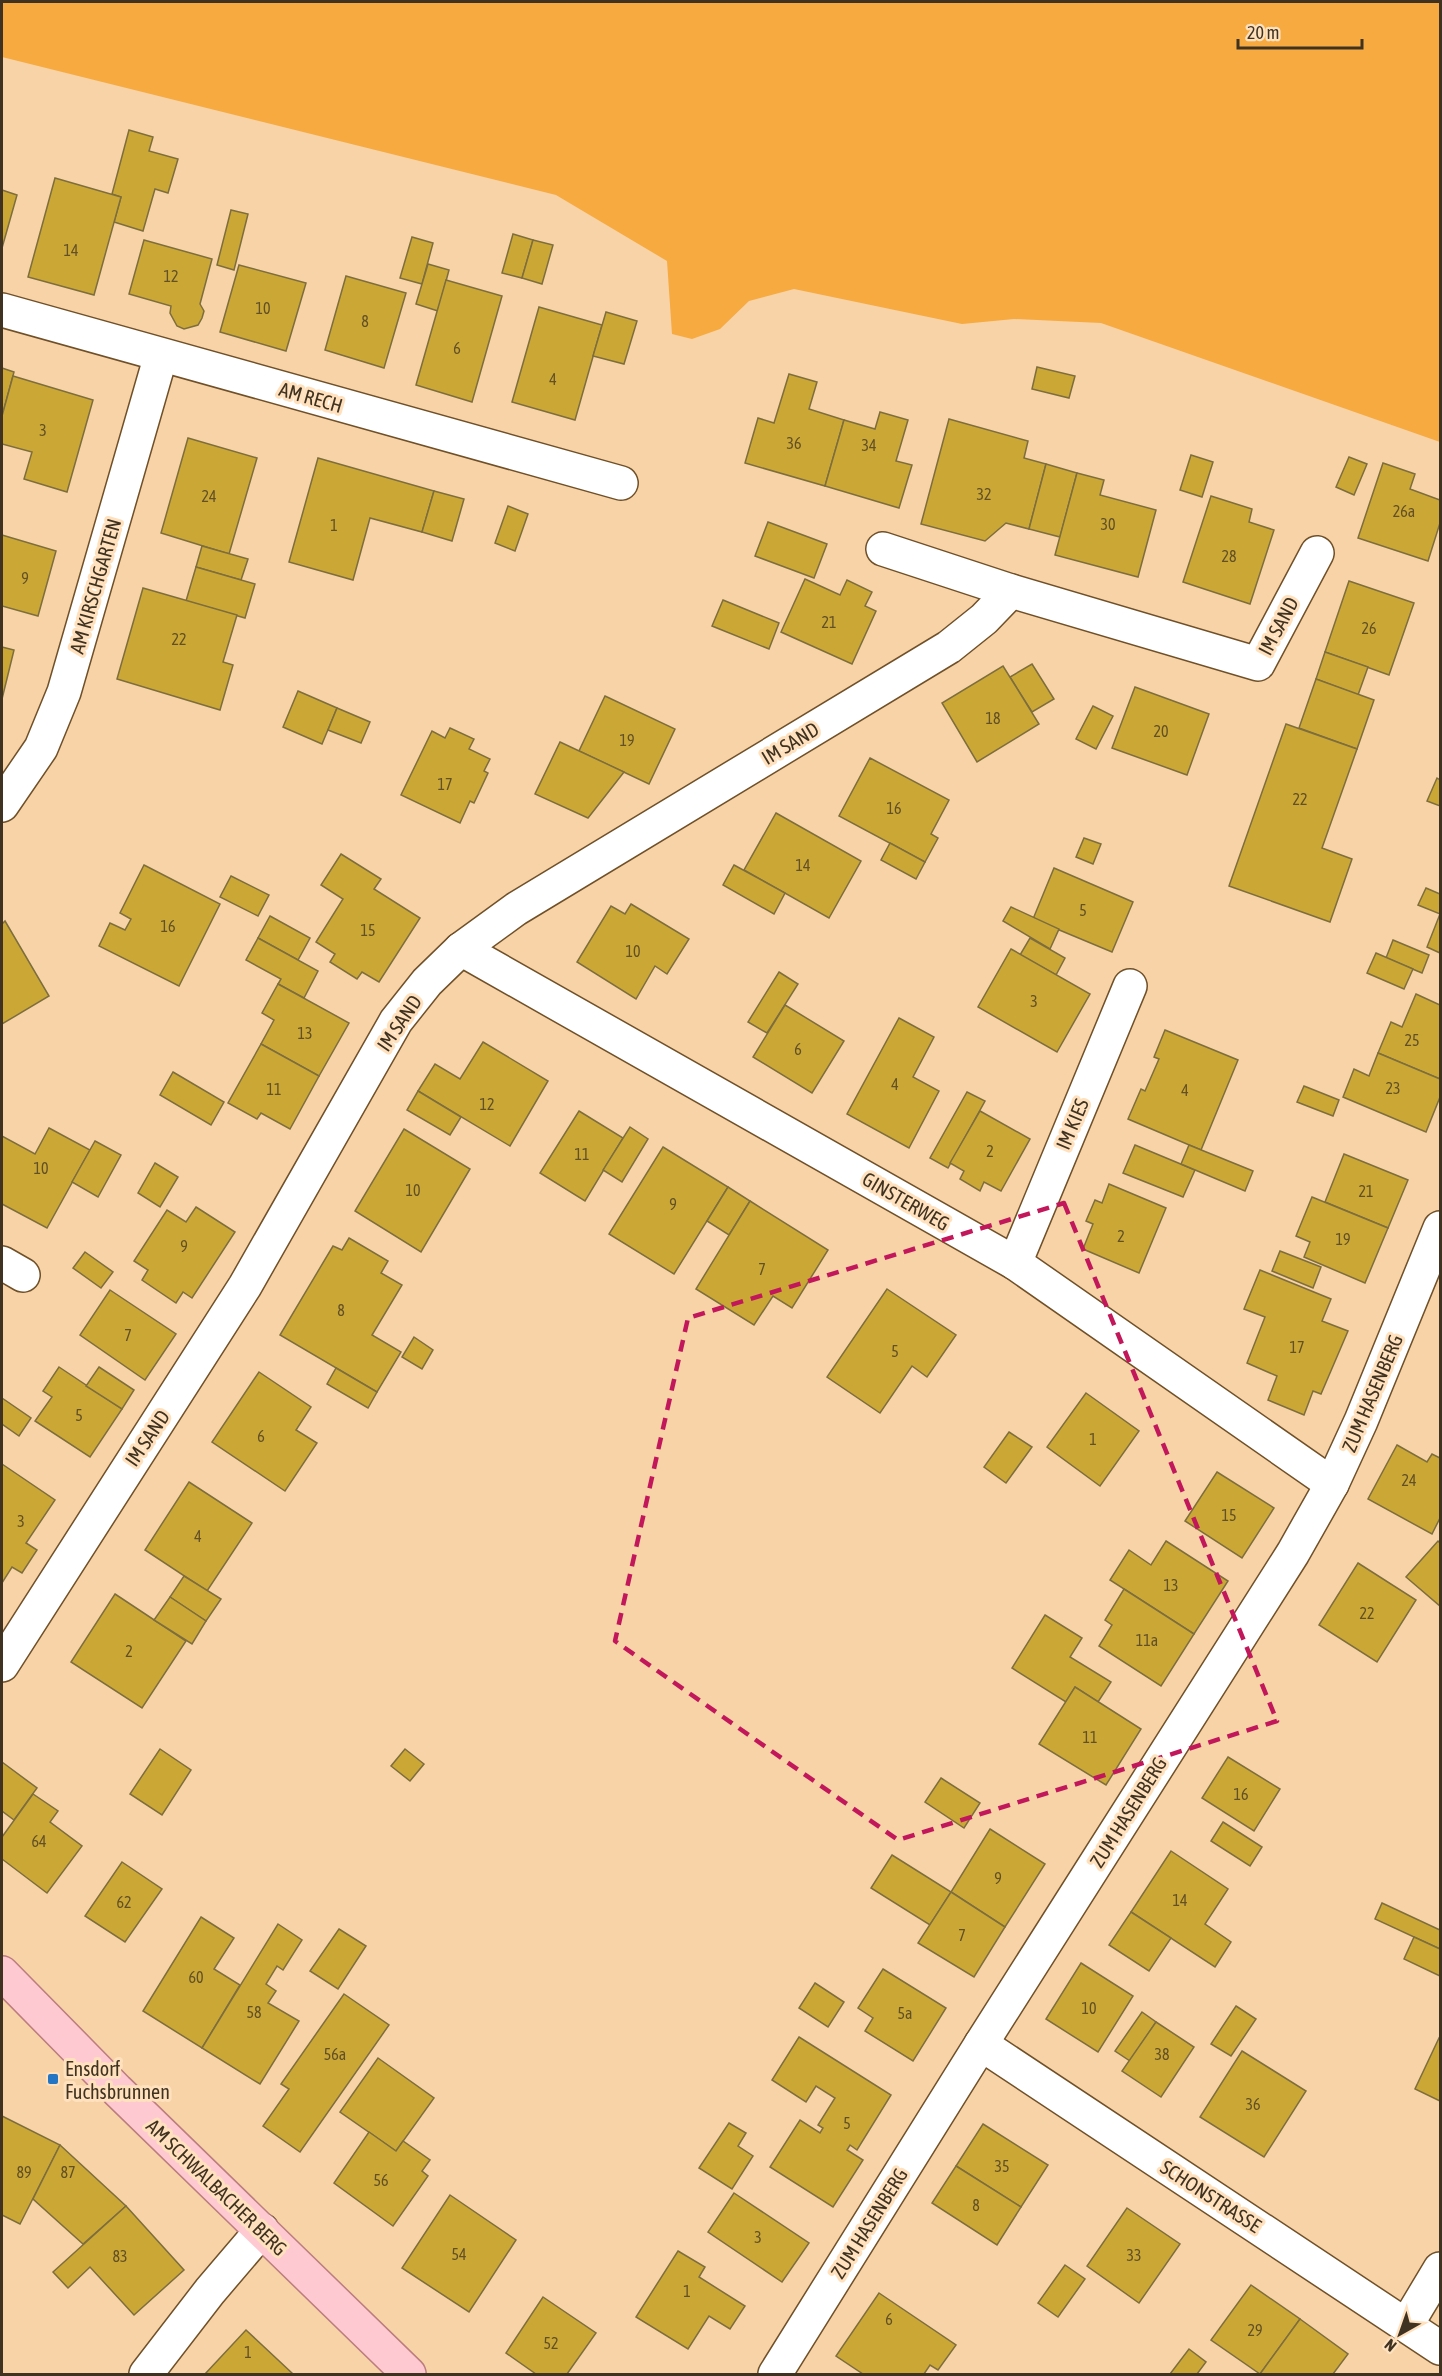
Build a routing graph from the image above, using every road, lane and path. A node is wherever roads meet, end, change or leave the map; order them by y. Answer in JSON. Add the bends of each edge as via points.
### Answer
{"nodes":[{"id":1,"x":2,"y":310,"type":"edge"},
{"id":2,"x":161,"y":355,"type":"junction"},
{"id":3,"x":621,"y":483,"type":"dead end"},
{"id":4,"x":883,"y":549,"type":"dead end"},
{"id":5,"x":1317,"y":553,"type":"dead end"},
{"id":6,"x":1011,"y":591,"type":"junction"},
{"id":7,"x":2,"y":805,"type":"edge"},
{"id":8,"x":461,"y":949,"type":"junction"},
{"id":9,"x":1130,"y":986,"type":"dead end"},
{"id":10,"x":1440,"y":1228,"type":"edge"},
{"id":11,"x":1015,"y":1263,"type":"junction"},
{"id":12,"x":1332,"y":1484,"type":"junction"},
{"id":13,"x":2,"y":1665,"type":"edge"},
{"id":14,"x":2,"y":1973,"type":"edge"},
{"id":15,"x":981,"y":2044,"type":"junction"},
{"id":16,"x":262,"y":2230,"type":"junction"},
{"id":17,"x":1440,"y":2269,"type":"edge"},
{"id":18,"x":1407,"y":2324,"type":"junction"},
{"id":19,"x":1440,"y":2348,"type":"edge"},
{"id":20,"x":146,"y":2374,"type":"edge"},
{"id":21,"x":409,"y":2374,"type":"edge"},
{"id":22,"x":775,"y":2374,"type":"edge"}],
"edges":[{"from":1,"to":2,"type":"street","name":"AM RECH"},
{"from":2,"to":3,"type":"street","name":"AM RECH"},
{"from":2,"to":7,"type":"street","name":"AM KIRSCHGARTEN","via":[[64,693],[41,748]]},
{"from":4,"to":6,"type":"street","name":"IM SAND"},
{"from":5,"to":6,"type":"street","name":"IM SAND","via":[[1257,664]]},
{"from":6,"to":8,"type":"street","name":"IM SAND","via":[[948,647],[516,909]]},
{"from":8,"to":11,"type":"street","name":"GINSTERWEG"},
{"from":8,"to":13,"type":"street","name":"IM SAND","via":[[427,982],[396,1021],[245,1286]]},
{"from":9,"to":11,"type":"street","name":"IM KIES"},
{"from":10,"to":12,"type":"street","name":"ZUM HASENBERG"},
{"from":11,"to":12,"type":"street","name":"GINSTERWEG"},
{"from":12,"to":15,"type":"street","name":"ZUM HASENBERG","via":[[1293,1553]]},
{"from":14,"to":16,"type":"main road","name":"AM SCHWALBACHER BERG"},
{"from":15,"to":18,"type":"street","name":"SCHONSTRASSE"},
{"from":15,"to":22,"type":"street","name":"ZUM HASENBERG"},
{"from":16,"to":20,"type":"street"},
{"from":16,"to":21,"type":"main road","name":"AM SCHWALBACHER BERG"},
{"from":17,"to":18,"type":"street"},
{"from":18,"to":19,"type":"street","name":"SCHONSTRASSE"}]}
